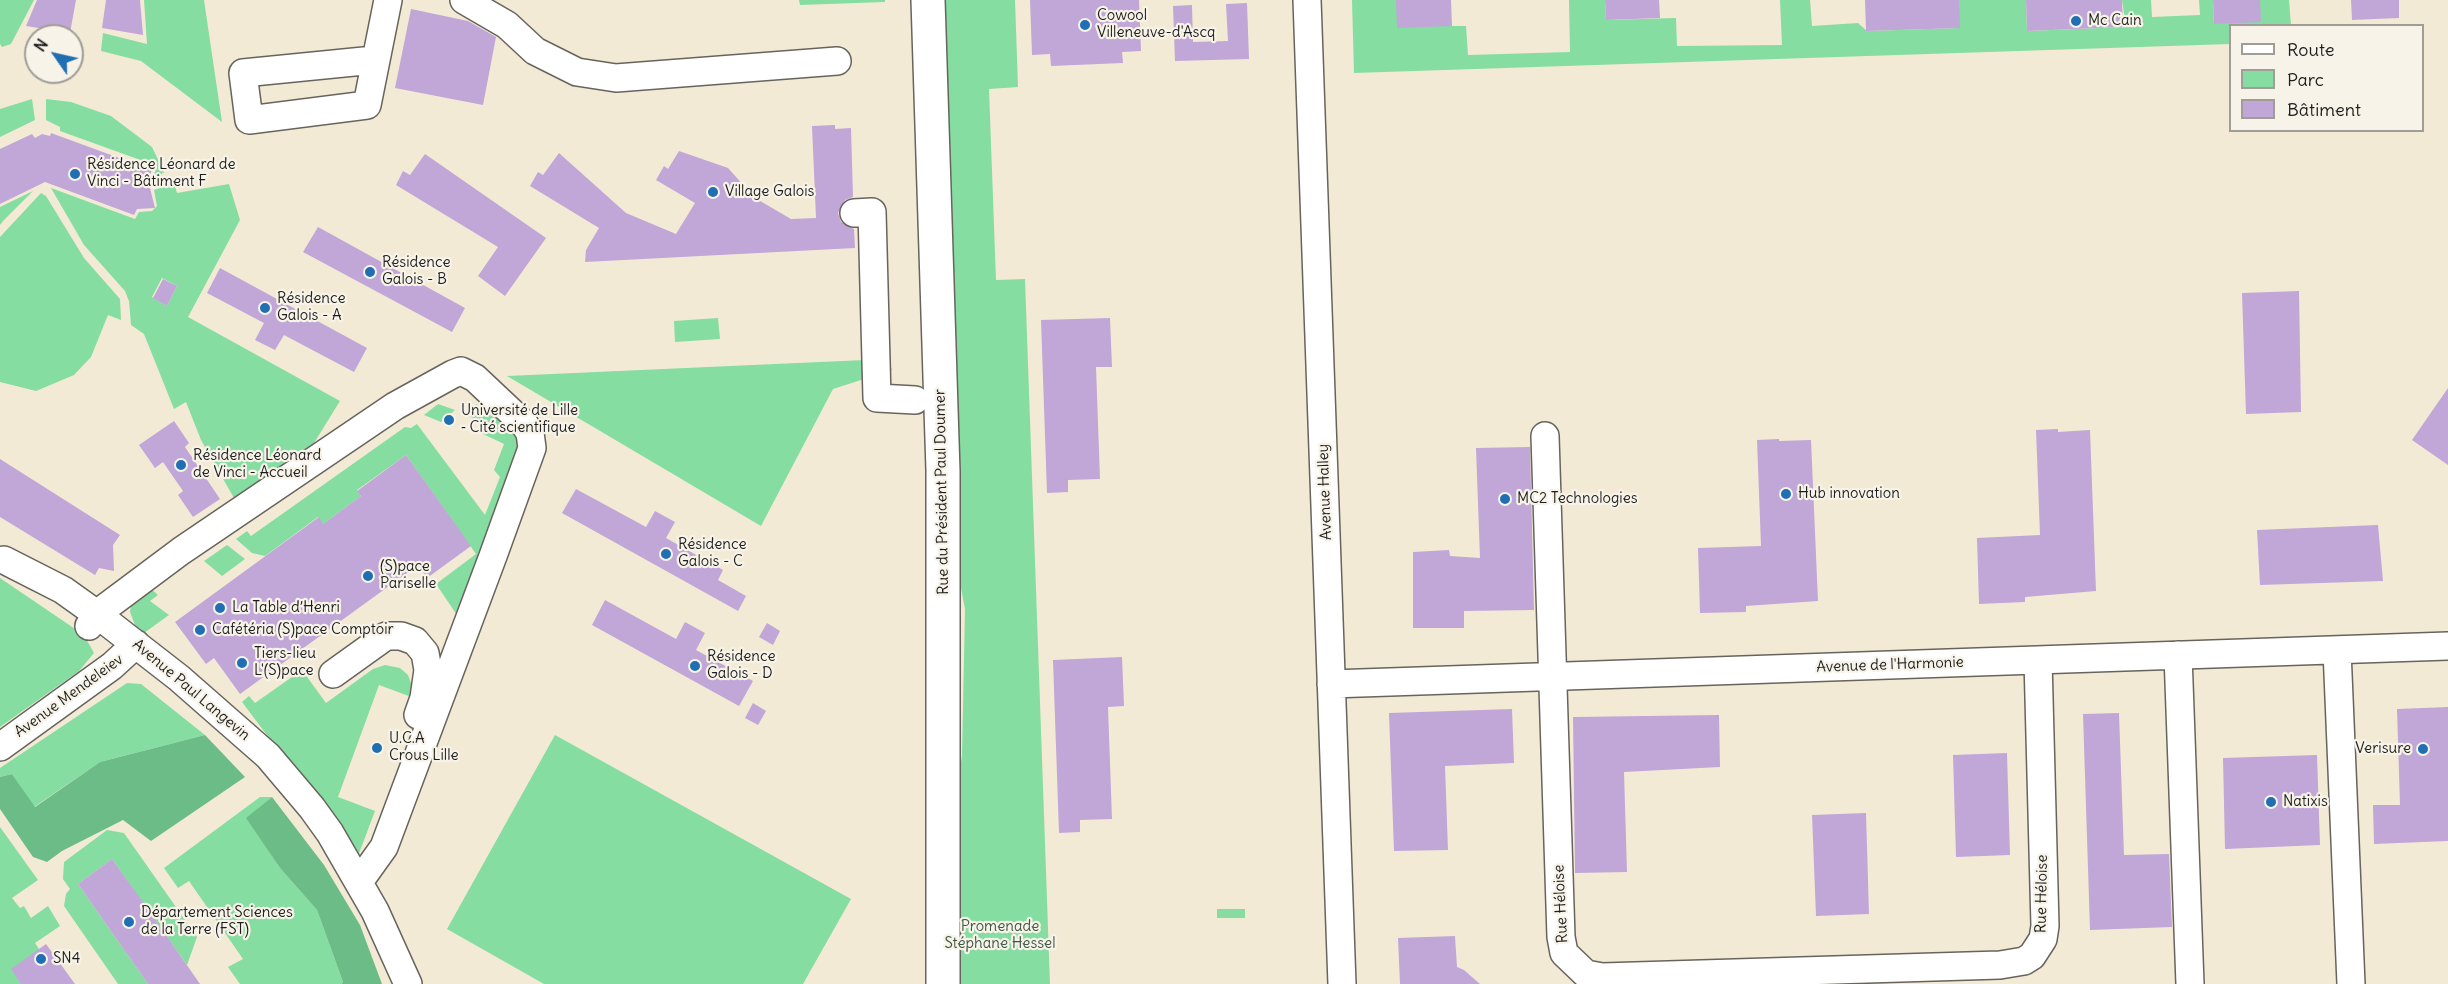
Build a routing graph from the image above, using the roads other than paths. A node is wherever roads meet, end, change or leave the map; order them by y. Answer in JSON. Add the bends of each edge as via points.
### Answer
{"nodes":[{"id":1,"x":388,"y":0,"type":"edge"},
{"id":2,"x":464,"y":0,"type":"edge"},
{"id":3,"x":928,"y":0,"type":"edge"},
{"id":4,"x":1307,"y":0,"type":"edge"},
{"id":5,"x":374,"y":60,"type":"junction"},
{"id":6,"x":837,"y":61,"type":"dead end"},
{"id":7,"x":854,"y":213,"type":"dead end"},
{"id":8,"x":915,"y":400,"type":"dead end"},
{"id":9,"x":1545,"y":436,"type":"dead end"},
{"id":10,"x":2,"y":559,"type":"edge"},
{"id":11,"x":93,"y":621,"type":"junction"},
{"id":12,"x":2448,"y":646,"type":"edge"},
{"id":13,"x":131,"y":649,"type":"junction"},
{"id":14,"x":2337,"y":650,"type":"junction"},
{"id":15,"x":2178,"y":655,"type":"junction"},
{"id":16,"x":2038,"y":660,"type":"junction"},
{"id":17,"x":333,"y":674,"type":"dead end"},
{"id":18,"x":1552,"y":677,"type":"junction"},
{"id":19,"x":1332,"y":684,"type":"junction"},
{"id":20,"x":0,"y":747,"type":"edge"},
{"id":21,"x":364,"y":875,"type":"junction"},
{"id":22,"x":1586,"y":979,"type":"edge"},
{"id":23,"x":408,"y":984,"type":"edge"},
{"id":24,"x":943,"y":984,"type":"edge"},
{"id":25,"x":1342,"y":984,"type":"edge"},
{"id":26,"x":2190,"y":984,"type":"edge"},
{"id":27,"x":2351,"y":984,"type":"edge"}],
"edges":[{"from":1,"to":5,"type":"street"},
{"from":2,"to":6,"type":"street","via":[[507,25],[535,51],[587,74],[616,78]]},
{"from":3,"to":24,"type":"main road","name":"Rue du Président Paul Doumer","via":[[943,459]]},
{"from":4,"to":19,"type":"street","name":"Avenue Halley"},
{"from":5,"to":5,"type":"street","via":[[243,73],[249,120],[367,105]]},
{"from":7,"to":8,"type":"street","via":[[872,212],[877,398]]},
{"from":9,"to":18,"type":"street","name":"Rue Héloise"},
{"from":10,"to":11,"type":"street","name":"Avenue Paul Langevin"},
{"from":11,"to":13,"type":"street","name":"Avenue Paul Langevin"},
{"from":11,"to":21,"type":"street","via":[[181,550],[421,390],[461,371],[475,378],[525,425],[532,448],[384,847]]},
{"from":12,"to":14,"type":"street","name":"Avenue de l'Harmonie"},
{"from":13,"to":20,"type":"street","name":"Avenue Mendeleiev"},
{"from":13,"to":21,"type":"street","name":"Avenue Paul Langevin","via":[[238,750],[315,838]]},
{"from":14,"to":15,"type":"street","name":"Avenue de l'Harmonie"},
{"from":14,"to":27,"type":"street"},
{"from":15,"to":16,"type":"street","name":"Avenue de l'Harmonie"},
{"from":15,"to":26,"type":"street"},
{"from":16,"to":18,"type":"street","name":"Avenue de l'Harmonie"},
{"from":16,"to":22,"type":"street","name":"Rue Héloise","via":[[2044,926],[2043,939],[2024,962]]},
{"from":17,"to":21,"type":"street","via":[[386,636],[415,641],[425,653],[428,670],[424,698],[373,837]]},
{"from":18,"to":19,"type":"street","name":"Avenue de l'Harmonie"},
{"from":18,"to":22,"type":"street","name":"Rue Héloise","via":[[1561,937],[1564,953]]},
{"from":19,"to":25,"type":"street","name":"Avenue Halley"},
{"from":21,"to":23,"type":"street","name":"Avenue Paul Langevin"}]}
